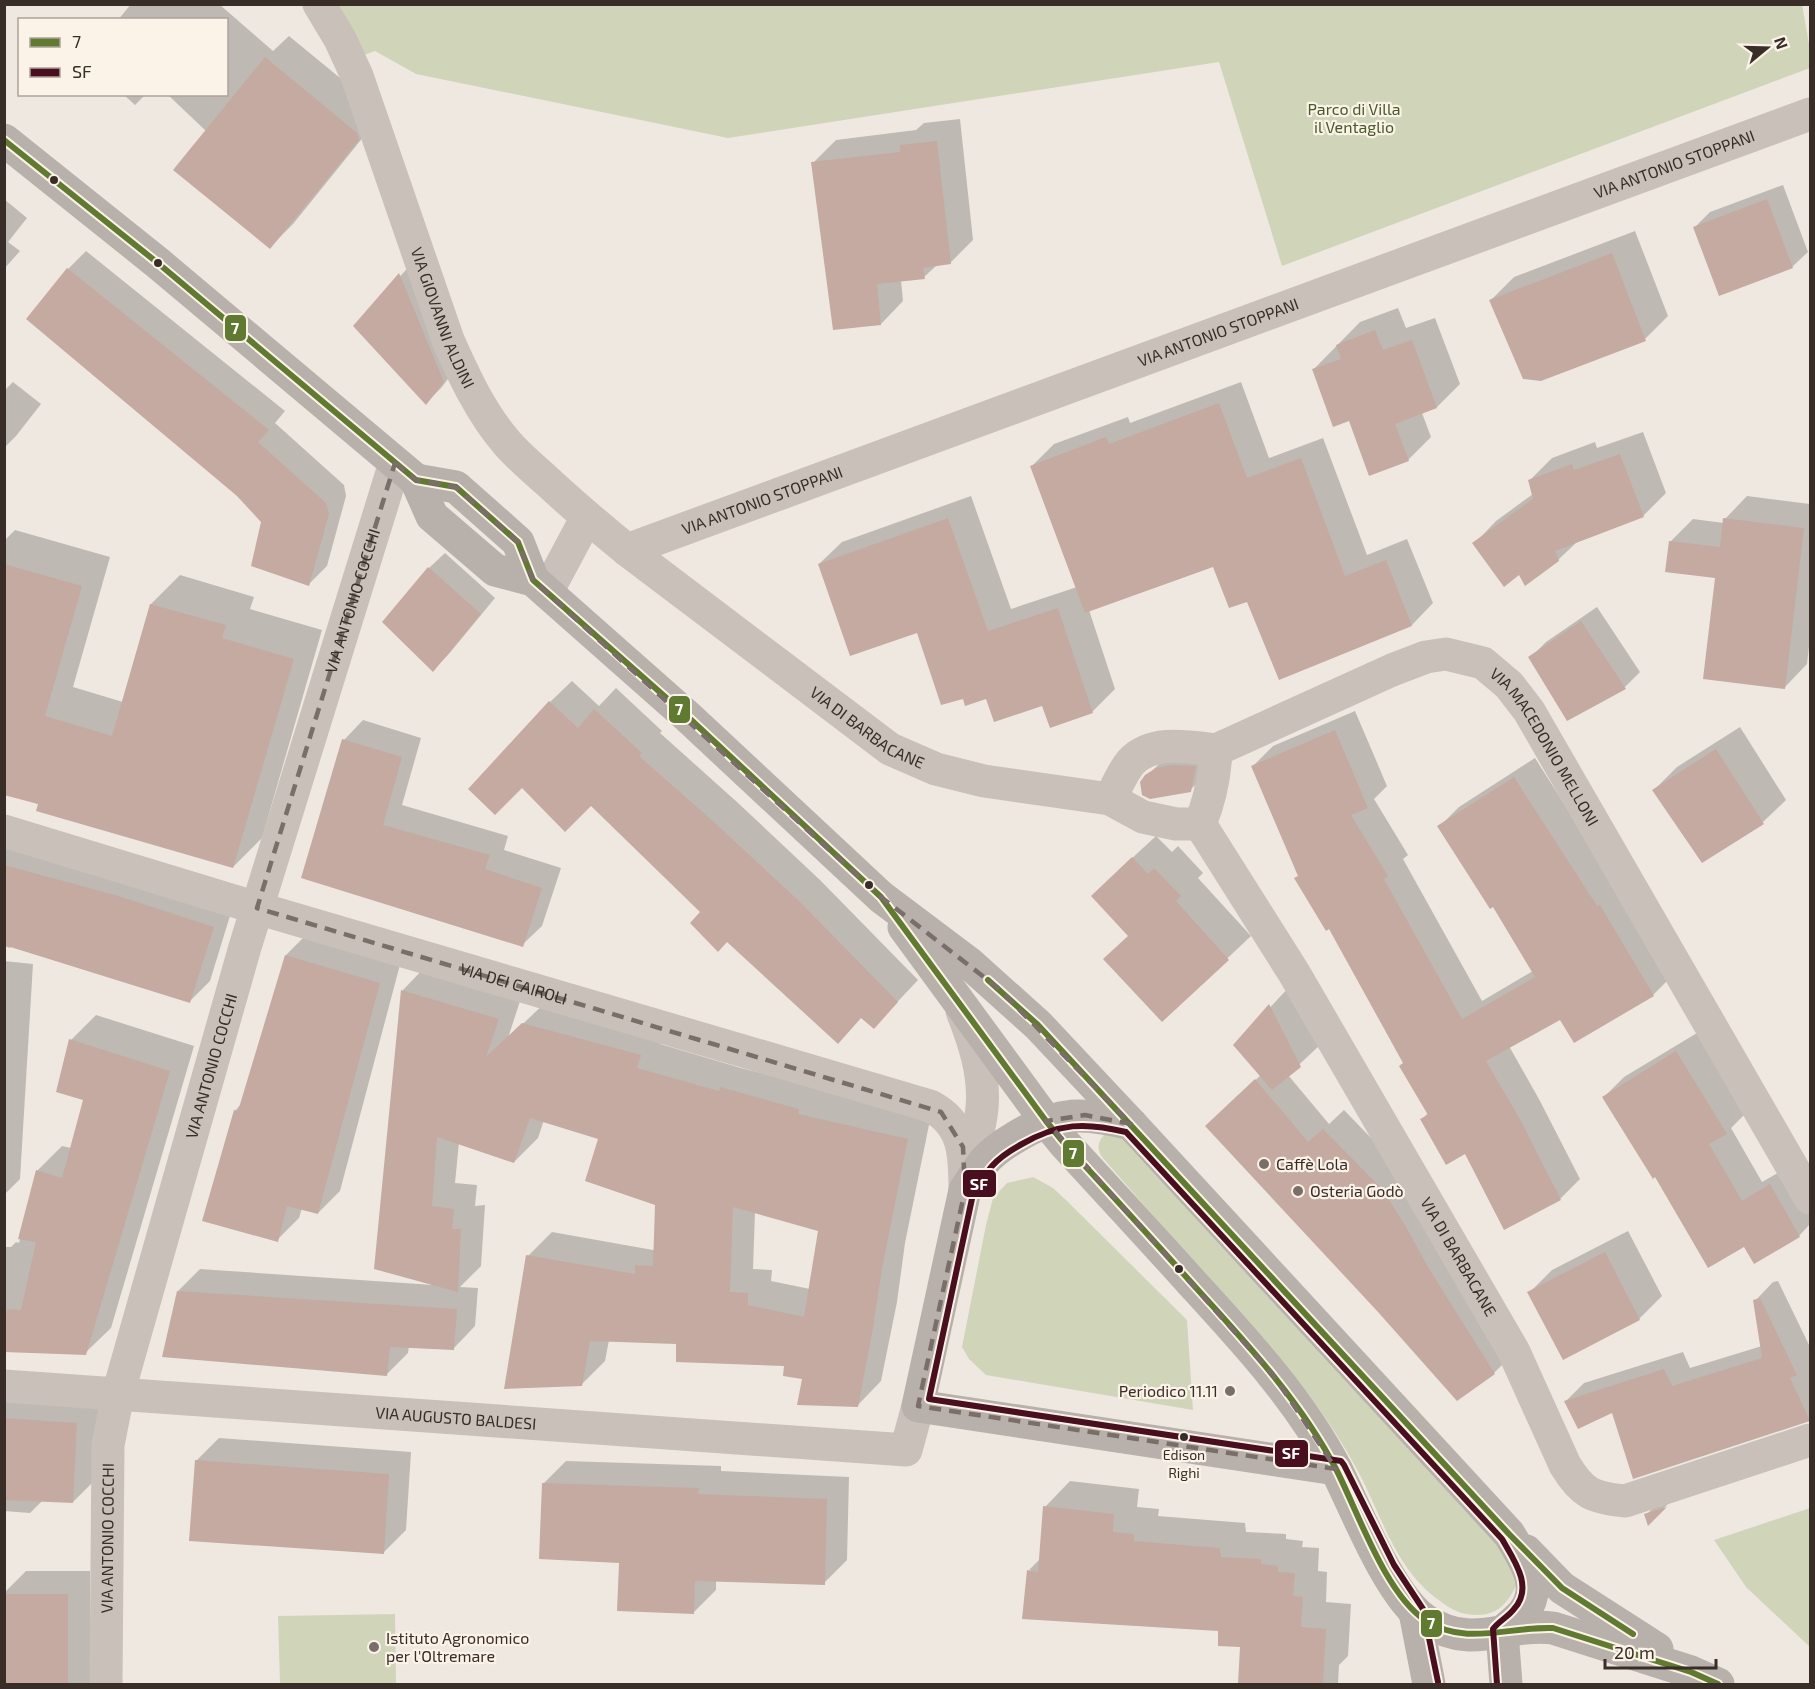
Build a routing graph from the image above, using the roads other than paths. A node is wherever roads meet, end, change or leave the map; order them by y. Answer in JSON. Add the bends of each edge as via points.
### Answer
{"nodes":[{"id":1,"x":319,"y":4,"type":"edge"},
{"id":2,"x":1810,"y":114,"type":"edge"},
{"id":3,"x":4,"y":140,"type":"edge"},
{"id":4,"x":405,"y":472,"type":"junction"},
{"id":5,"x":587,"y":517,"type":"junction"},
{"id":6,"x":627,"y":550,"type":"junction"},
{"id":7,"x":540,"y":586,"type":"junction"},
{"id":8,"x":1216,"y":750,"type":"junction"},
{"id":9,"x":1110,"y":799,"type":"junction"},
{"id":10,"x":1200,"y":824,"type":"junction"},
{"id":11,"x":4,"y":831,"type":"edge"},
{"id":12,"x":881,"y":897,"type":"junction"},
{"id":13,"x":257,"y":908,"type":"junction"},
{"id":14,"x":956,"y":998,"type":"junction"},
{"id":15,"x":1046,"y":1121,"type":"junction"},
{"id":16,"x":1131,"y":1124,"type":"junction"},
{"id":17,"x":965,"y":1190,"type":"junction"},
{"id":18,"x":1810,"y":1198,"type":"edge"},
{"id":19,"x":4,"y":1386,"type":"edge"},
{"id":20,"x":117,"y":1394,"type":"junction"},
{"id":21,"x":918,"y":1406,"type":"junction"},
{"id":22,"x":1810,"y":1440,"type":"edge"},
{"id":23,"x":1336,"y":1469,"type":"junction"},
{"id":24,"x":1509,"y":1534,"type":"junction"},
{"id":25,"x":1414,"y":1612,"type":"junction"},
{"id":26,"x":1502,"y":1632,"type":"junction"},
{"id":27,"x":1704,"y":1678,"type":"edge"},
{"id":28,"x":106,"y":1684,"type":"edge"},
{"id":29,"x":1429,"y":1684,"type":"edge"},
{"id":30,"x":1506,"y":1684,"type":"edge"}],
"edges":[{"from":1,"to":5,"type":"street","name":"VIA GIOVANNI ALDINI","via":[[357,76],[464,376],[484,413],[507,443]]},
{"from":2,"to":6,"type":"street","name":"VIA ANTONIO STOPPANI"},
{"from":3,"to":4,"type":"main road","via":[[159,264]]},
{"from":4,"to":7,"type":"main road","via":[[456,487],[518,542]]},
{"from":4,"to":13,"type":"street","name":"VIA ANTONIO COCCHI"},
{"from":5,"to":6,"type":"street","name":"VIA DI BARBACANE"},
{"from":5,"to":7,"type":"street"},
{"from":6,"to":9,"type":"street","name":"VIA DI BARBACANE","via":[[890,749],[936,769],[984,781]]},
{"from":7,"to":12,"type":"main road"},
{"from":8,"to":9,"type":"street","via":[[1165,746],[1144,753],[1131,762]]},
{"from":8,"to":10,"type":"street","via":[[1215,776]]},
{"from":8,"to":18,"type":"street","name":"VIA MACEDONIO MELLONI","via":[[1426,657],[1446,654],[1483,663],[1509,685],[1528,711]]},
{"from":9,"to":10,"type":"street","name":"VIA DI BARBACANE","via":[[1143,817]]},
{"from":10,"to":22,"type":"street","name":"VIA DI BARBACANE","via":[[1294,973],[1514,1352],[1565,1465],[1584,1490],[1599,1498],[1624,1501]]},
{"from":11,"to":13,"type":"street","name":"VIA DEI CAIROLI"},
{"from":12,"to":14,"type":"main road"},
{"from":12,"to":16,"type":"main road","via":[[982,974],[1038,1025]]},
{"from":13,"to":17,"type":"street","name":"VIA DEI CAIROLI","via":[[930,1106],[951,1121],[957,1132],[965,1160]]},
{"from":13,"to":20,"type":"street","name":"VIA ANTONIO COCCHI"},
{"from":14,"to":15,"type":"main road"},
{"from":14,"to":17,"type":"street","via":[[974,1044],[982,1092]]},
{"from":15,"to":16,"type":"main road","via":[[1085,1115]]},
{"from":15,"to":17,"type":"main road","via":[[995,1151]]},
{"from":15,"to":23,"type":"main road","via":[[1274,1376]]},
{"from":16,"to":24,"type":"main road"},
{"from":17,"to":21,"type":"main road"},
{"from":19,"to":20,"type":"street","name":"VIA AUGUSTO BALDESI"},
{"from":20,"to":21,"type":"street","name":"VIA AUGUSTO BALDESI","via":[[906,1450]]},
{"from":20,"to":28,"type":"street","name":"VIA ANTONIO COCCHI","via":[[108,1445]]},
{"from":21,"to":23,"type":"main road"},
{"from":23,"to":25,"type":"main road","via":[[1386,1570]]},
{"from":24,"to":26,"type":"main road","via":[[1533,1583],[1528,1606]]},
{"from":24,"to":27,"type":"main road","via":[[1562,1588]]},
{"from":25,"to":26,"type":"main road","via":[[1443,1629],[1463,1634]]},
{"from":25,"to":29,"type":"main road"},
{"from":26,"to":27,"type":"main road","via":[[1553,1628]]},
{"from":26,"to":30,"type":"main road"}]}
